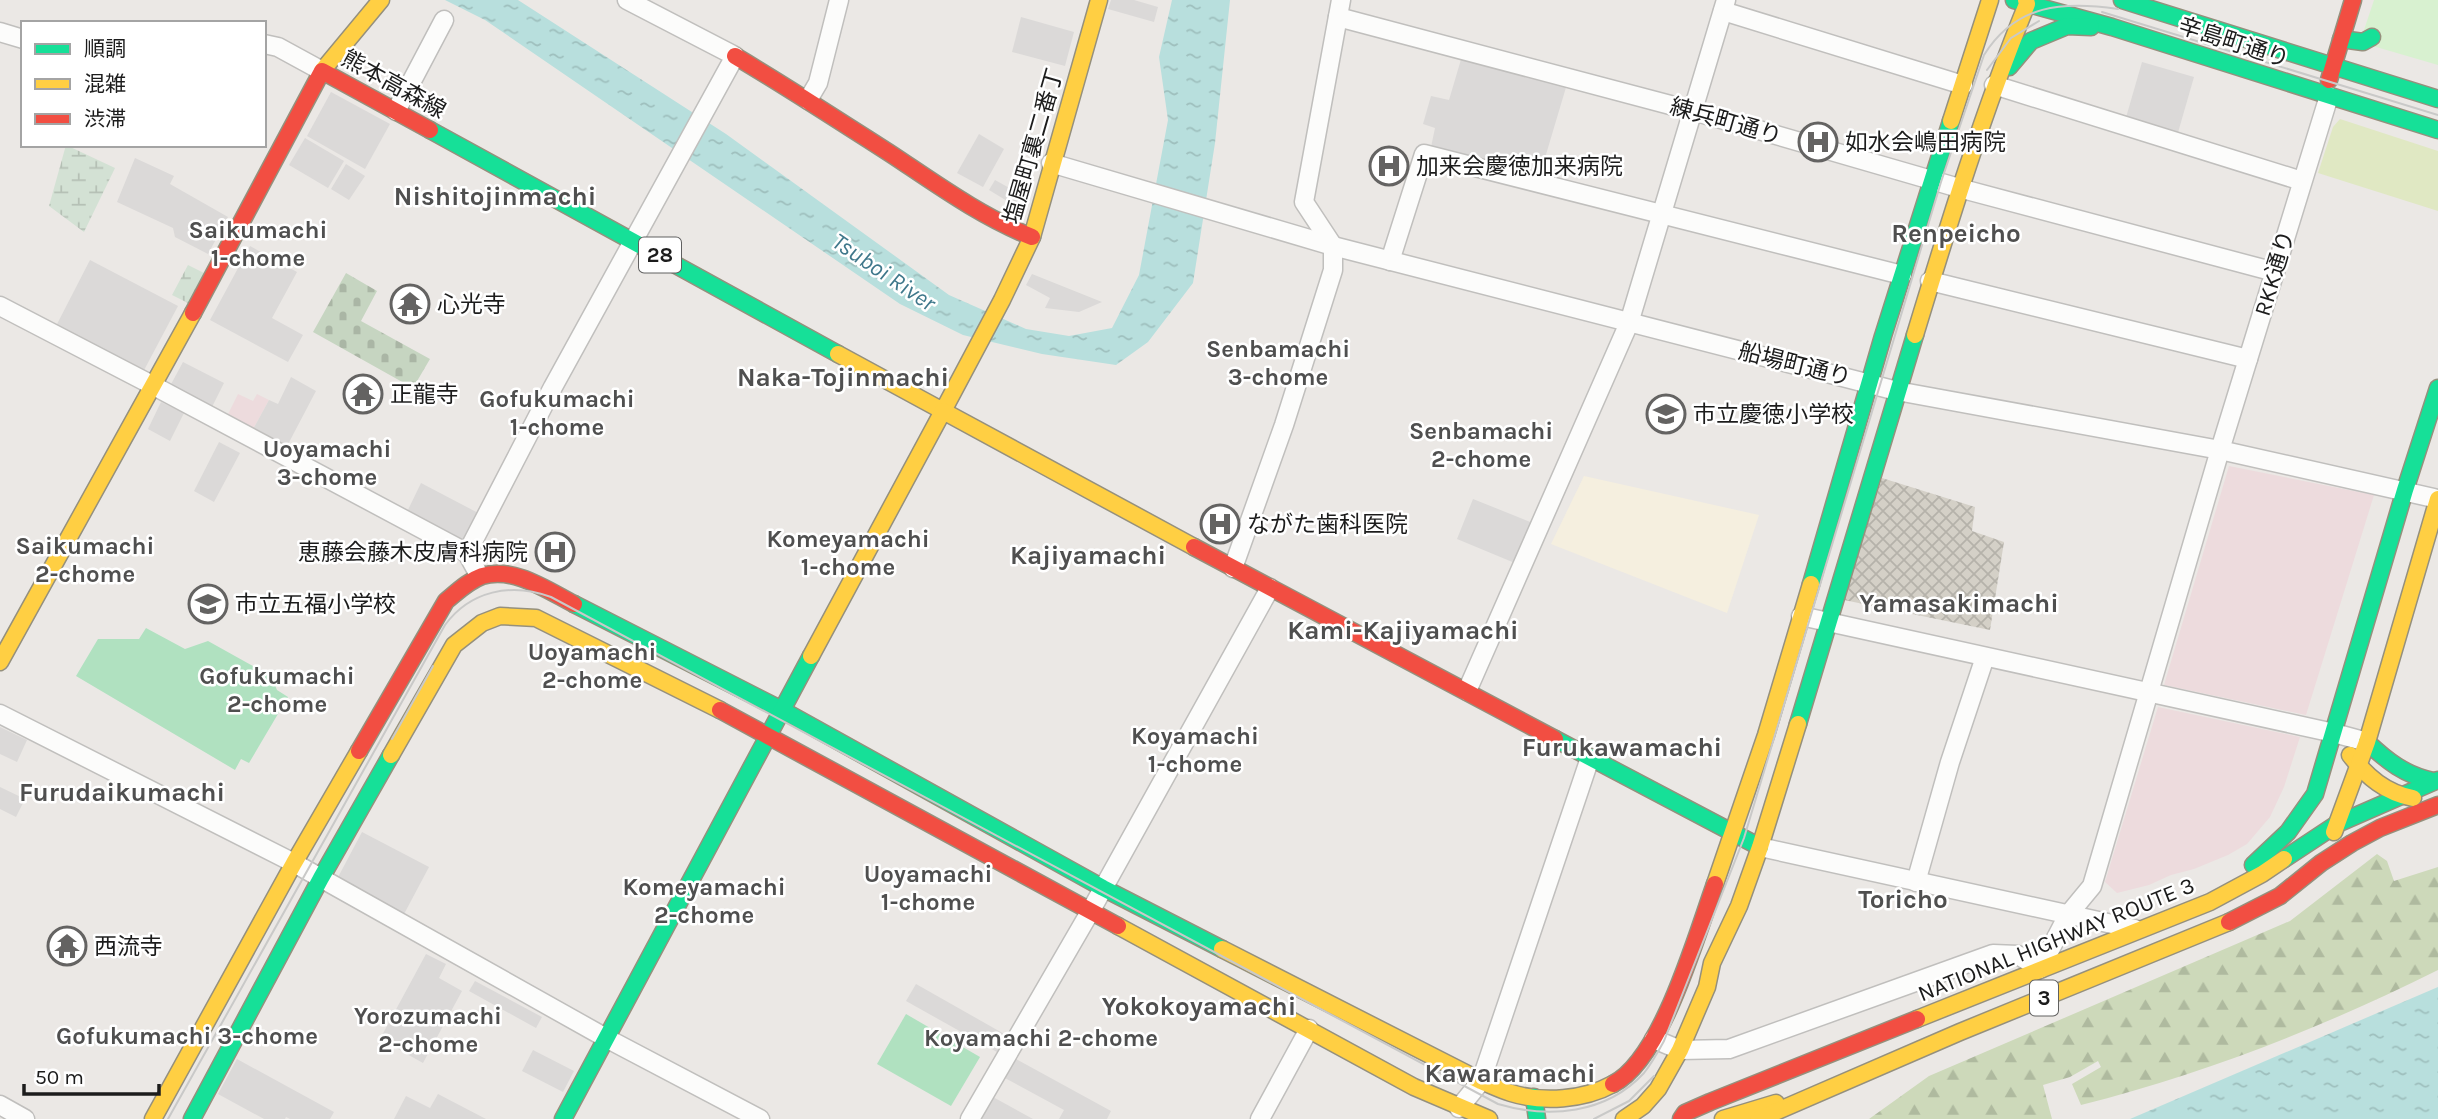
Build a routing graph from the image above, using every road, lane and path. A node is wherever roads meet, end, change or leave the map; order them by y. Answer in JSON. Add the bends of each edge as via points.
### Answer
{"nodes":[{"id":1,"x":382,"y":0,"type":"edge"},
{"id":2,"x":627,"y":0,"type":"edge"},
{"id":3,"x":839,"y":0,"type":"edge"},
{"id":4,"x":1099,"y":0,"type":"edge"},
{"id":5,"x":1990,"y":0,"type":"edge"},
{"id":6,"x":2122,"y":0,"type":"edge"},
{"id":7,"x":2353,"y":0,"type":"edge"},
{"id":8,"x":2022,"y":1,"type":"edge"},
{"id":9,"x":649,"y":5,"type":"edge"},
{"id":10,"x":1724,"y":5,"type":"edge"},
{"id":11,"x":1339,"y":8,"type":"edge"},
{"id":12,"x":444,"y":20,"type":"dead end"},
{"id":13,"x":2112,"y":27,"type":"junction"},
{"id":14,"x":0,"y":32,"type":"edge"},
{"id":15,"x":2372,"y":37,"type":"dead end"},
{"id":16,"x":21,"y":38,"type":"edge"},
{"id":17,"x":2341,"y":38,"type":"junction"},
{"id":18,"x":266,"y":44,"type":"edge"},
{"id":19,"x":736,"y":57,"type":"junction"},
{"id":20,"x":2332,"y":65,"type":"junction"},
{"id":21,"x":322,"y":71,"type":"junction"},
{"id":22,"x":1964,"y":85,"type":"junction"},
{"id":23,"x":1994,"y":85,"type":"junction"},
{"id":24,"x":2329,"y":96,"type":"junction"},
{"id":25,"x":2437,"y":98,"type":"edge"},
{"id":26,"x":808,"y":100,"type":"junction"},
{"id":27,"x":396,"y":111,"type":"junction"},
{"id":28,"x":1693,"y":111,"type":"junction"},
{"id":29,"x":2438,"y":130,"type":"edge"},
{"id":30,"x":1051,"y":163,"type":"junction"},
{"id":31,"x":1931,"y":180,"type":"junction"},
{"id":32,"x":2302,"y":181,"type":"junction"},
{"id":33,"x":1959,"y":188,"type":"junction"},
{"id":34,"x":1661,"y":215,"type":"junction"},
{"id":35,"x":1032,"y":237,"type":"junction"},
{"id":36,"x":634,"y":241,"type":"junction"},
{"id":37,"x":1333,"y":246,"type":"junction"},
{"id":38,"x":1390,"y":261,"type":"junction"},
{"id":39,"x":2275,"y":272,"type":"junction"},
{"id":40,"x":1902,"y":275,"type":"junction"},
{"id":41,"x":1930,"y":281,"type":"junction"},
{"id":42,"x":0,"y":306,"type":"edge"},
{"id":43,"x":1629,"y":323,"type":"junction"},
{"id":44,"x":2248,"y":359,"type":"junction"},
{"id":45,"x":1870,"y":382,"type":"junction"},
{"id":46,"x":154,"y":386,"type":"junction"},
{"id":47,"x":2438,"y":388,"type":"edge"},
{"id":48,"x":1897,"y":391,"type":"junction"},
{"id":49,"x":943,"y":411,"type":"junction"},
{"id":50,"x":2220,"y":450,"type":"junction"},
{"id":51,"x":2405,"y":491,"type":"junction"},
{"id":52,"x":2438,"y":499,"type":"edge"},
{"id":53,"x":467,"y":553,"type":"junction"},
{"id":54,"x":1233,"y":568,"type":"junction"},
{"id":55,"x":479,"y":575,"type":"junction"},
{"id":56,"x":1270,"y":588,"type":"junction"},
{"id":57,"x":1801,"y":617,"type":"junction"},
{"id":58,"x":1829,"y":622,"type":"junction"},
{"id":59,"x":1985,"y":657,"type":"junction"},
{"id":60,"x":0,"y":662,"type":"edge"},
{"id":61,"x":1467,"y":691,"type":"junction"},
{"id":62,"x":2148,"y":692,"type":"junction"},
{"id":63,"x":782,"y":710,"type":"junction"},
{"id":64,"x":0,"y":714,"type":"edge"},
{"id":65,"x":2334,"y":733,"type":"junction"},
{"id":66,"x":769,"y":736,"type":"junction"},
{"id":67,"x":2367,"y":742,"type":"junction"},
{"id":68,"x":1590,"y":758,"type":"junction"},
{"id":69,"x":2358,"y":766,"type":"junction"},
{"id":70,"x":2436,"y":780,"type":"edge"},
{"id":71,"x":2398,"y":796,"type":"junction"},
{"id":72,"x":2438,"y":803,"type":"edge"},
{"id":73,"x":2337,"y":824,"type":"junction"},
{"id":74,"x":1735,"y":834,"type":"junction"},
{"id":75,"x":1760,"y":847,"type":"junction"},
{"id":76,"x":294,"y":863,"type":"junction"},
{"id":77,"x":2321,"y":863,"type":"junction"},
{"id":78,"x":321,"y":878,"type":"junction"},
{"id":79,"x":1916,"y":882,"type":"junction"},
{"id":80,"x":1103,"y":888,"type":"junction"},
{"id":81,"x":2210,"y":902,"type":"junction"},
{"id":82,"x":1090,"y":912,"type":"junction"},
{"id":83,"x":2068,"y":915,"type":"junction"},
{"id":84,"x":2138,"y":929,"type":"junction"},
{"id":85,"x":2040,"y":968,"type":"junction"},
{"id":86,"x":1309,"y":1029,"type":"junction"},
{"id":87,"x":606,"y":1038,"type":"junction"},
{"id":88,"x":1654,"y":1039,"type":"junction"},
{"id":89,"x":1680,"y":1050,"type":"junction"},
{"id":90,"x":1480,"y":1081,"type":"junction"},
{"id":91,"x":1824,"y":1089,"type":"junction"},
{"id":92,"x":1534,"y":1097,"type":"junction"},
{"id":93,"x":0,"y":1105,"type":"edge"},
{"id":94,"x":1458,"y":1114,"type":"edge"},
{"id":95,"x":1679,"y":1117,"type":"edge"},
{"id":96,"x":25,"y":1119,"type":"edge"},
{"id":97,"x":153,"y":1119,"type":"edge"},
{"id":98,"x":191,"y":1119,"type":"edge"},
{"id":99,"x":564,"y":1119,"type":"edge"},
{"id":100,"x":760,"y":1119,"type":"edge"},
{"id":101,"x":970,"y":1119,"type":"edge"},
{"id":102,"x":1260,"y":1119,"type":"edge"},
{"id":103,"x":1489,"y":1119,"type":"edge"},
{"id":104,"x":1537,"y":1119,"type":"edge"},
{"id":105,"x":1624,"y":1119,"type":"edge"},
{"id":106,"x":1723,"y":1119,"type":"edge"},
{"id":107,"x":1759,"y":1119,"type":"edge"}],
"edges":[{"from":1,"to":21,"type":"main road"},
{"from":2,"to":9,"type":"street"},
{"from":3,"to":26,"type":"street","via":[[818,83]]},
{"from":4,"to":30,"type":"main road","name":"塩屋町裏二番丁"},
{"from":5,"to":22,"type":"main road"},
{"from":6,"to":20,"type":"main road","name":"辛島町通り"},
{"from":7,"to":17,"type":"main road"},
{"from":8,"to":13,"type":"main road","name":"辛島町通り"},
{"from":8,"to":23,"type":"main road"},
{"from":9,"to":19,"type":"street"},
{"from":10,"to":22,"type":"street"},
{"from":10,"to":28,"type":"street"},
{"from":11,"to":28,"type":"street","name":"練兵町通り"},
{"from":11,"to":37,"type":"street","via":[[1304,202]]},
{"from":12,"to":27,"type":"street"},
{"from":13,"to":23,"type":"main road","via":[[2067,26],[2031,41]]},
{"from":13,"to":24,"type":"main road","name":"辛島町通り"},
{"from":14,"to":16,"type":"street"},
{"from":15,"to":17,"type":"main road","via":[[2363,42]]},
{"from":17,"to":20,"type":"main road"},
{"from":18,"to":21,"type":"street"},
{"from":19,"to":26,"type":"main road"},
{"from":19,"to":36,"type":"street"},
{"from":20,"to":24,"type":"main road"},
{"from":20,"to":25,"type":"main road","name":"辛島町通り"},
{"from":21,"to":27,"type":"main road","name":"熊本高森線","number":"28"},
{"from":21,"to":46,"type":"main road","name":"熊本高森線"},
{"from":22,"to":31,"type":"main road"},
{"from":23,"to":32,"type":"street"},
{"from":23,"to":33,"type":"main road"},
{"from":24,"to":29,"type":"main road","name":"辛島町通り"},
{"from":24,"to":32,"type":"street","name":"RKK通り"},
{"from":26,"to":35,"type":"main road","via":[[927,178]]},
{"from":27,"to":36,"type":"main road","name":"熊本高森線","number":"28"},
{"from":28,"to":31,"type":"street","name":"練兵町通り"},
{"from":28,"to":34,"type":"street"},
{"from":30,"to":35,"type":"main road","name":"塩屋町裏二番丁"},
{"from":30,"to":37,"type":"street","name":"船場町通り"},
{"from":31,"to":33,"type":"street","name":"練兵町通り"},
{"from":31,"to":40,"type":"main road"},
{"from":32,"to":39,"type":"street","name":"RKK通り"},
{"from":33,"to":39,"type":"street","name":"練兵町通り"},
{"from":33,"to":41,"type":"main road"},
{"from":34,"to":38,"type":"street","via":[[1424,154]]},
{"from":34,"to":40,"type":"street"},
{"from":34,"to":43,"type":"street"},
{"from":35,"to":49,"type":"main road","name":"塩屋町裏二番丁"},
{"from":36,"to":49,"type":"main road","name":"熊本高森線","number":"28"},
{"from":36,"to":53,"type":"street"},
{"from":37,"to":38,"type":"street","name":"船場町通り"},
{"from":37,"to":54,"type":"street","via":[[1333,270],[1325,296]]},
{"from":38,"to":43,"type":"street","name":"船場町通り"},
{"from":39,"to":44,"type":"street","name":"RKK通り"},
{"from":40,"to":45,"type":"main road"},
{"from":41,"to":44,"type":"street"},
{"from":41,"to":48,"type":"main road"},
{"from":42,"to":46,"type":"street"},
{"from":43,"to":45,"type":"street","name":"船場町通り"},
{"from":43,"to":61,"type":"street"},
{"from":44,"to":50,"type":"street","name":"RKK通り"},
{"from":45,"to":48,"type":"street","name":"船場町通り"},
{"from":45,"to":57,"type":"main road"},
{"from":46,"to":53,"type":"street"},
{"from":46,"to":60,"type":"main road","name":"熊本高森線"},
{"from":47,"to":51,"type":"main road"},
{"from":48,"to":50,"type":"street","name":"船場町通り"},
{"from":48,"to":58,"type":"main road"},
{"from":49,"to":54,"type":"main road","name":"熊本高森線"},
{"from":49,"to":63,"type":"main road"},
{"from":50,"to":51,"type":"street","name":"船場町通り"},
{"from":50,"to":62,"type":"street","name":"RKK通り"},
{"from":51,"to":52,"type":"street","name":"船場町通り"},
{"from":51,"to":65,"type":"main road"},
{"from":52,"to":67,"type":"main road"},
{"from":53,"to":55,"type":"street"},
{"from":54,"to":56,"type":"main road","name":"熊本高森線"},
{"from":55,"to":63,"type":"main road","via":[[523,578]]},
{"from":55,"to":76,"type":"main road","via":[[446,601]]},
{"from":56,"to":61,"type":"main road","name":"熊本高森線"},
{"from":56,"to":80,"type":"street"},
{"from":57,"to":58,"type":"street"},
{"from":57,"to":74,"type":"main road"},
{"from":58,"to":59,"type":"street"},
{"from":58,"to":75,"type":"main road"},
{"from":59,"to":62,"type":"street"},
{"from":59,"to":79,"type":"street"},
{"from":61,"to":68,"type":"main road","name":"熊本高森線"},
{"from":62,"to":65,"type":"street"},
{"from":62,"to":83,"type":"street","name":"RKK通り","via":[[2092,886]]},
{"from":63,"to":66,"type":"main road"},
{"from":63,"to":80,"type":"main road"},
{"from":64,"to":76,"type":"street"},
{"from":65,"to":67,"type":"street"},
{"from":65,"to":69,"type":"main road"},
{"from":65,"to":81,"type":"main road","via":[[2305,814],[2290,833]]},
{"from":66,"to":78,"type":"main road","via":[[536,618],[516,614],[493,618],[454,645]]},
{"from":66,"to":82,"type":"main road"},
{"from":66,"to":87,"type":"main road"},
{"from":67,"to":69,"type":"main road"},
{"from":67,"to":70,"type":"main road","via":[[2413,778]]},
{"from":68,"to":74,"type":"main road","name":"熊本高森線"},
{"from":68,"to":90,"type":"street"},
{"from":69,"to":71,"type":"main road"},
{"from":69,"to":73,"type":"main road"},
{"from":70,"to":71,"type":"main road","name":"NATIONAL HIGHWAY ROUTE 3","number":"3"},
{"from":71,"to":72,"type":"main road"},
{"from":71,"to":73,"type":"main road","name":"NATIONAL HIGHWAY ROUTE 3","number":"3"},
{"from":72,"to":77,"type":"main road","number":"3","via":[[2380,828]]},
{"from":73,"to":77,"type":"main road"},
{"from":73,"to":81,"type":"main road","name":"NATIONAL HIGHWAY ROUTE 3","number":"3"},
{"from":74,"to":75,"type":"main road","name":"熊本高森線"},
{"from":74,"to":88,"type":"main road"},
{"from":75,"to":79,"type":"street"},
{"from":75,"to":89,"type":"main road"},
{"from":76,"to":78,"type":"street"},
{"from":76,"to":97,"type":"main road"},
{"from":77,"to":91,"type":"main road","number":"3","via":[[2280,895],[2224,925]]},
{"from":78,"to":87,"type":"street"},
{"from":78,"to":98,"type":"main road"},
{"from":79,"to":83,"type":"street"},
{"from":80,"to":82,"type":"street"},
{"from":80,"to":90,"type":"main road"},
{"from":81,"to":84,"type":"main road","name":"NATIONAL HIGHWAY ROUTE 3","number":"3"},
{"from":82,"to":86,"type":"main road"},
{"from":82,"to":101,"type":"street"},
{"from":83,"to":84,"type":"street"},
{"from":83,"to":85,"type":"street","name":"RKK通り"},
{"from":84,"to":85,"type":"main road","name":"NATIONAL HIGHWAY ROUTE 3","number":"3"},
{"from":85,"to":89,"type":"street","via":[[2018,956],[1993,954],[1729,1049]]},
{"from":85,"to":95,"type":"main road","name":"NATIONAL HIGHWAY ROUTE 3","number":"3"},
{"from":86,"to":94,"type":"main road"},
{"from":86,"to":102,"type":"street"},
{"from":87,"to":99,"type":"main road"},
{"from":87,"to":100,"type":"street"},
{"from":88,"to":89,"type":"street"},
{"from":88,"to":92,"type":"main road","via":[[1618,1082],[1573,1096]]},
{"from":89,"to":105,"type":"main road","via":[[1658,1089]]},
{"from":90,"to":92,"type":"main road"},
{"from":90,"to":94,"type":"street"},
{"from":91,"to":106,"type":"main road"},
{"from":91,"to":107,"type":"main road","number":"3"},
{"from":92,"to":104,"type":"main road"},
{"from":93,"to":96,"type":"street"},
{"from":94,"to":103,"type":"main road"}]}
